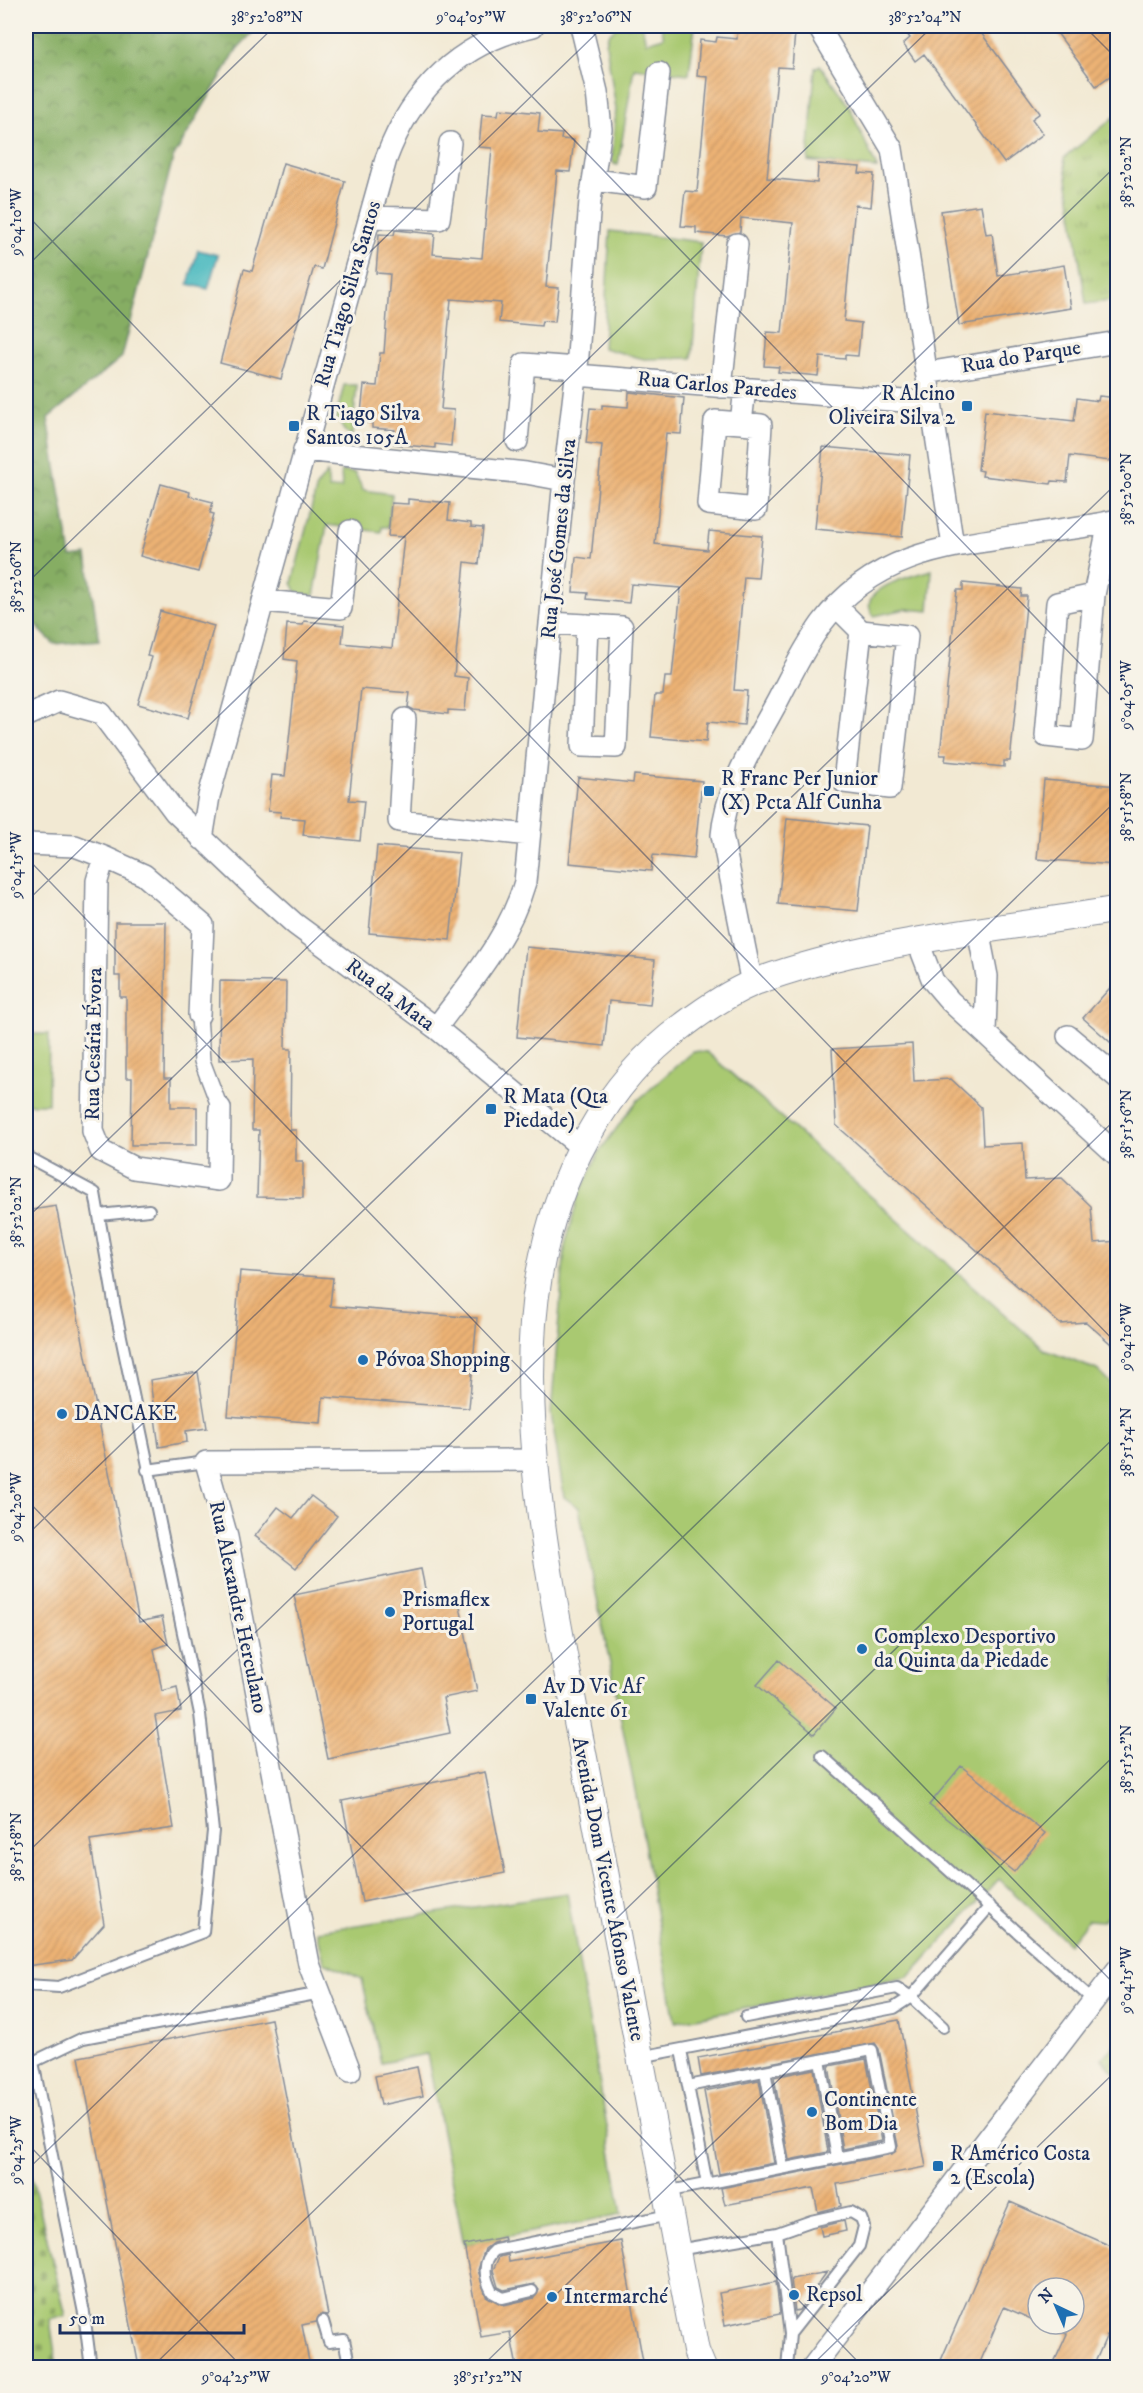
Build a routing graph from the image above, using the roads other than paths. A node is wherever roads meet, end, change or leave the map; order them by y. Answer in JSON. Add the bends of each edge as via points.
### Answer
{"nodes":[{"id":1,"x":533,"y":26,"type":"edge"},
{"id":2,"x":581,"y":26,"type":"edge"},
{"id":3,"x":818,"y":26,"type":"edge"},
{"id":4,"x":659,"y":73,"type":"dead end"},
{"id":5,"x":450,"y":143,"type":"dead end"},
{"id":6,"x":595,"y":180,"type":"junction"},
{"id":7,"x":370,"y":217,"type":"junction"},
{"id":8,"x":737,"y":244,"type":"dead end"},
{"id":9,"x":1118,"y":342,"type":"edge"},
{"id":10,"x":577,"y":371,"type":"junction"},
{"id":11,"x":926,"y":373,"type":"junction"},
{"id":12,"x":721,"y":387,"type":"junction"},
{"id":13,"x":745,"y":388,"type":"junction"},
{"id":14,"x":929,"y":404,"type":"junction"},
{"id":15,"x":741,"y":423,"type":"dead end"},
{"id":16,"x":518,"y":441,"type":"dead end"},
{"id":17,"x":304,"y":450,"type":"junction"},
{"id":18,"x":564,"y":480,"type":"junction"},
{"id":19,"x":1113,"y":521,"type":"edge"},
{"id":20,"x":350,"y":531,"type":"dead end"},
{"id":21,"x":953,"y":546,"type":"junction"},
{"id":22,"x":1094,"y":595,"type":"junction"},
{"id":23,"x":263,"y":602,"type":"junction"},
{"id":24,"x":836,"y":606,"type":"junction"},
{"id":25,"x":550,"y":623,"type":"junction"},
{"id":26,"x":587,"y":625,"type":"junction"},
{"id":27,"x":861,"y":631,"type":"junction"},
{"id":28,"x":26,"y":716,"type":"edge"},
{"id":29,"x":405,"y":719,"type":"dead end"},
{"id":30,"x":529,"y":835,"type":"junction"},
{"id":31,"x":202,"y":839,"type":"junction"},
{"id":32,"x":26,"y":844,"type":"edge"},
{"id":33,"x":104,"y":857,"type":"junction"},
{"id":34,"x":1118,"y":909,"type":"edge"},
{"id":35,"x":978,"y":930,"type":"junction"},
{"id":36,"x":918,"y":942,"type":"junction"},
{"id":37,"x":752,"y":984,"type":"junction"},
{"id":38,"x":199,"y":1015,"type":"joint"},
{"id":39,"x":435,"y":1028,"type":"junction"},
{"id":40,"x":985,"y":1031,"type":"junction"},
{"id":41,"x":1068,"y":1036,"type":"dead end"},
{"id":42,"x":1118,"y":1078,"type":"edge"},
{"id":43,"x":220,"y":1108,"type":"joint"},
{"id":44,"x":581,"y":1147,"type":"junction"},
{"id":45,"x":26,"y":1155,"type":"edge"},
{"id":46,"x":1118,"y":1156,"type":"edge"},
{"id":47,"x":148,"y":1210,"type":"dead end"},
{"id":48,"x":99,"y":1215,"type":"junction"},
{"id":49,"x":536,"y":1460,"type":"junction"},
{"id":50,"x":206,"y":1462,"type":"junction"},
{"id":51,"x":147,"y":1470,"type":"junction"},
{"id":52,"x":822,"y":1756,"type":"dead end"},
{"id":53,"x":990,"y":1906,"type":"junction"},
{"id":54,"x":1118,"y":1969,"type":"edge"},
{"id":55,"x":26,"y":1985,"type":"edge"},
{"id":56,"x":322,"y":1993,"type":"junction"},
{"id":57,"x":911,"y":1997,"type":"junction"},
{"id":58,"x":1093,"y":2000,"type":"junction"},
{"id":59,"x":746,"y":2017,"type":"dead end"},
{"id":60,"x":943,"y":2027,"type":"dead end"},
{"id":61,"x":681,"y":2050,"type":"junction"},
{"id":62,"x":640,"y":2057,"type":"junction"},
{"id":63,"x":820,"y":2060,"type":"junction"},
{"id":64,"x":350,"y":2071,"type":"dead end"},
{"id":65,"x":765,"y":2071,"type":"junction"},
{"id":66,"x":688,"y":2086,"type":"junction"},
{"id":67,"x":837,"y":2158,"type":"junction"},
{"id":68,"x":783,"y":2168,"type":"junction"},
{"id":69,"x":707,"y":2184,"type":"junction"},
{"id":70,"x":667,"y":2204,"type":"junction"},
{"id":71,"x":777,"y":2233,"type":"junction"},
{"id":72,"x":676,"y":2250,"type":"junction"},
{"id":73,"x":532,"y":2292,"type":"dead end"},
{"id":74,"x":323,"y":2321,"type":"dead end"},
{"id":75,"x":790,"y":2334,"type":"junction"},
{"id":76,"x":698,"y":2362,"type":"edge"},
{"id":77,"x":91,"y":2367,"type":"edge"},
{"id":78,"x":350,"y":2367,"type":"edge"},
{"id":79,"x":787,"y":2367,"type":"edge"},
{"id":80,"x":812,"y":2367,"type":"edge"}],
"edges":[{"from":1,"to":7,"type":"street","name":"Rua Tiago Silva Santos","via":[[509,31],[466,51],[423,93],[395,134]]},
{"from":2,"to":6,"type":"street","name":"Rua José Gomes da Silva","via":[[597,92],[601,129]]},
{"from":3,"to":11,"type":"street","via":[[892,149]]},
{"from":4,"to":6,"type":"street","via":[[646,187]]},
{"from":5,"to":7,"type":"street","via":[[439,219]]},
{"from":6,"to":10,"type":"street","name":"Rua José Gomes da Silva","via":[[590,201]]},
{"from":7,"to":17,"type":"street","name":"Rua Tiago Silva Santos"},
{"from":8,"to":12,"type":"street"},
{"from":9,"to":11,"type":"street","name":"Rua do Parque"},
{"from":10,"to":12,"type":"street","name":"Rua Carlos Paredes"},
{"from":10,"to":16,"type":"street","name":"Rua Carlos Paredes","via":[[524,364]]},
{"from":10,"to":18,"type":"street","name":"Rua José Gomes da Silva"},
{"from":11,"to":14,"type":"street"},
{"from":12,"to":13,"type":"street","name":"Rua Carlos Paredes"},
{"from":13,"to":14,"type":"street","name":"Rua Carlos Paredes"},
{"from":13,"to":15,"type":"street"},
{"from":14,"to":21,"type":"street"},
{"from":17,"to":18,"type":"street"},
{"from":17,"to":23,"type":"street","name":"Rua Tiago Silva Santos"},
{"from":18,"to":25,"type":"street","name":"Rua José Gomes da Silva"},
{"from":19,"to":21,"type":"street"},
{"from":19,"to":22,"type":"street"},
{"from":20,"to":23,"type":"street","via":[[341,608]]},
{"from":21,"to":24,"type":"street","via":[[891,565],[870,576]]},
{"from":22,"to":22,"type":"street","via":[[1082,740],[1046,736],[1057,603]]},
{"from":23,"to":31,"type":"street","name":"Rua Tiago Silva Santos","via":[[208,796]]},
{"from":24,"to":27,"type":"street"},
{"from":24,"to":37,"type":"street","via":[[807,646],[735,782],[724,813],[722,835]]},
{"from":25,"to":26,"type":"street"},
{"from":25,"to":30,"type":"street","name":"Rua José Gomes da Silva"},
{"from":26,"to":26,"type":"street","via":[[622,627],[616,747],[582,746]]},
{"from":27,"to":27,"type":"street","via":[[844,782],[890,788],[907,636]]},
{"from":28,"to":31,"type":"street","name":"Rua da Mata","via":[[59,701],[101,713],[175,812]]},
{"from":29,"to":30,"type":"street","via":[[399,821]]},
{"from":30,"to":39,"type":"street","name":"Rua José Gomes da Silva","via":[[519,905],[491,955]]},
{"from":31,"to":39,"type":"street","name":"Rua da Mata","via":[[295,924]]},
{"from":32,"to":33,"type":"street","via":[[75,846]]},
{"from":33,"to":38,"type":"street","name":"Rua Cesária Évora","via":[[144,875],[203,925]]},
{"from":33,"to":43,"type":"street","name":"Rua Cesária Évora","via":[[97,881],[95,932],[93,1131],[101,1151],[134,1168],[219,1179]]},
{"from":34,"to":35,"type":"street","name":"Avenida Dom Vicente Afonso Valente"},
{"from":35,"to":36,"type":"street","name":"Avenida Dom Vicente Afonso Valente"},
{"from":35,"to":40,"type":"street","via":[[987,976]]},
{"from":36,"to":37,"type":"street","name":"Avenida Dom Vicente Afonso Valente","via":[[846,957]]},
{"from":36,"to":40,"type":"street","via":[[933,981]]},
{"from":37,"to":44,"type":"street","name":"Avenida Dom Vicente Afonso Valente","via":[[685,1024],[654,1049],[614,1094]]},
{"from":38,"to":43,"type":"street","name":"Rua Cesária Évora","via":[[202,1061]]},
{"from":39,"to":44,"type":"street","name":"Rua da Mata"},
{"from":40,"to":46,"type":"street"},
{"from":41,"to":42,"type":"street"},
{"from":44,"to":49,"type":"street","name":"Avenida Dom Vicente Afonso Valente","via":[[555,1210],[539,1275],[531,1364]]},
{"from":45,"to":48,"type":"lane","via":[[95,1193]]},
{"from":47,"to":48,"type":"lane"},
{"from":48,"to":51,"type":"lane"},
{"from":49,"to":50,"type":"street"},
{"from":49,"to":62,"type":"street","name":"Avenida Dom Vicente Afonso Valente","via":[[551,1582]]},
{"from":50,"to":51,"type":"lane"},
{"from":50,"to":56,"type":"street","name":"Rua Alexandre Herculano","via":[[227,1537],[309,1964]]},
{"from":51,"to":55,"type":"lane","via":[[200,1714],[213,1831],[203,1932],[59,1987]]},
{"from":52,"to":53,"type":"lane"},
{"from":53,"to":57,"type":"lane"},
{"from":53,"to":58,"type":"lane"},
{"from":54,"to":58,"type":"street"},
{"from":56,"to":64,"type":"street","name":"Rua Alexandre Herculano"},
{"from":56,"to":77,"type":"lane","via":[[83,2038],[33,2062],[84,2313]]},
{"from":57,"to":59,"type":"lane","via":[[897,1988]]},
{"from":57,"to":60,"type":"lane"},
{"from":57,"to":61,"type":"lane","via":[[894,2008]]},
{"from":58,"to":80,"type":"street"},
{"from":61,"to":62,"type":"lane"},
{"from":61,"to":66,"type":"lane"},
{"from":62,"to":70,"type":"street","name":"Avenida Dom Vicente Afonso Valente"},
{"from":63,"to":65,"type":"lane"},
{"from":63,"to":67,"type":"lane"},
{"from":63,"to":67,"type":"lane","via":[[872,2049],[891,2147]]},
{"from":65,"to":66,"type":"lane"},
{"from":65,"to":68,"type":"lane"},
{"from":66,"to":69,"type":"lane"},
{"from":67,"to":68,"type":"lane"},
{"from":68,"to":69,"type":"lane"},
{"from":69,"to":70,"type":"lane"},
{"from":70,"to":72,"type":"street","name":"Avenida Dom Vicente Afonso Valente"},
{"from":70,"to":73,"type":"lane","via":[[495,2250],[488,2256],[486,2269],[492,2292],[503,2298]]},
{"from":71,"to":72,"type":"lane"},
{"from":71,"to":75,"type":"lane"},
{"from":71,"to":75,"type":"lane","via":[[852,2212],[864,2226],[859,2246]]},
{"from":72,"to":76,"type":"street","name":"Avenida Dom Vicente Afonso Valente"},
{"from":74,"to":78,"type":"lane","via":[[329,2342],[344,2340]]},
{"from":75,"to":79,"type":"lane"}]}
